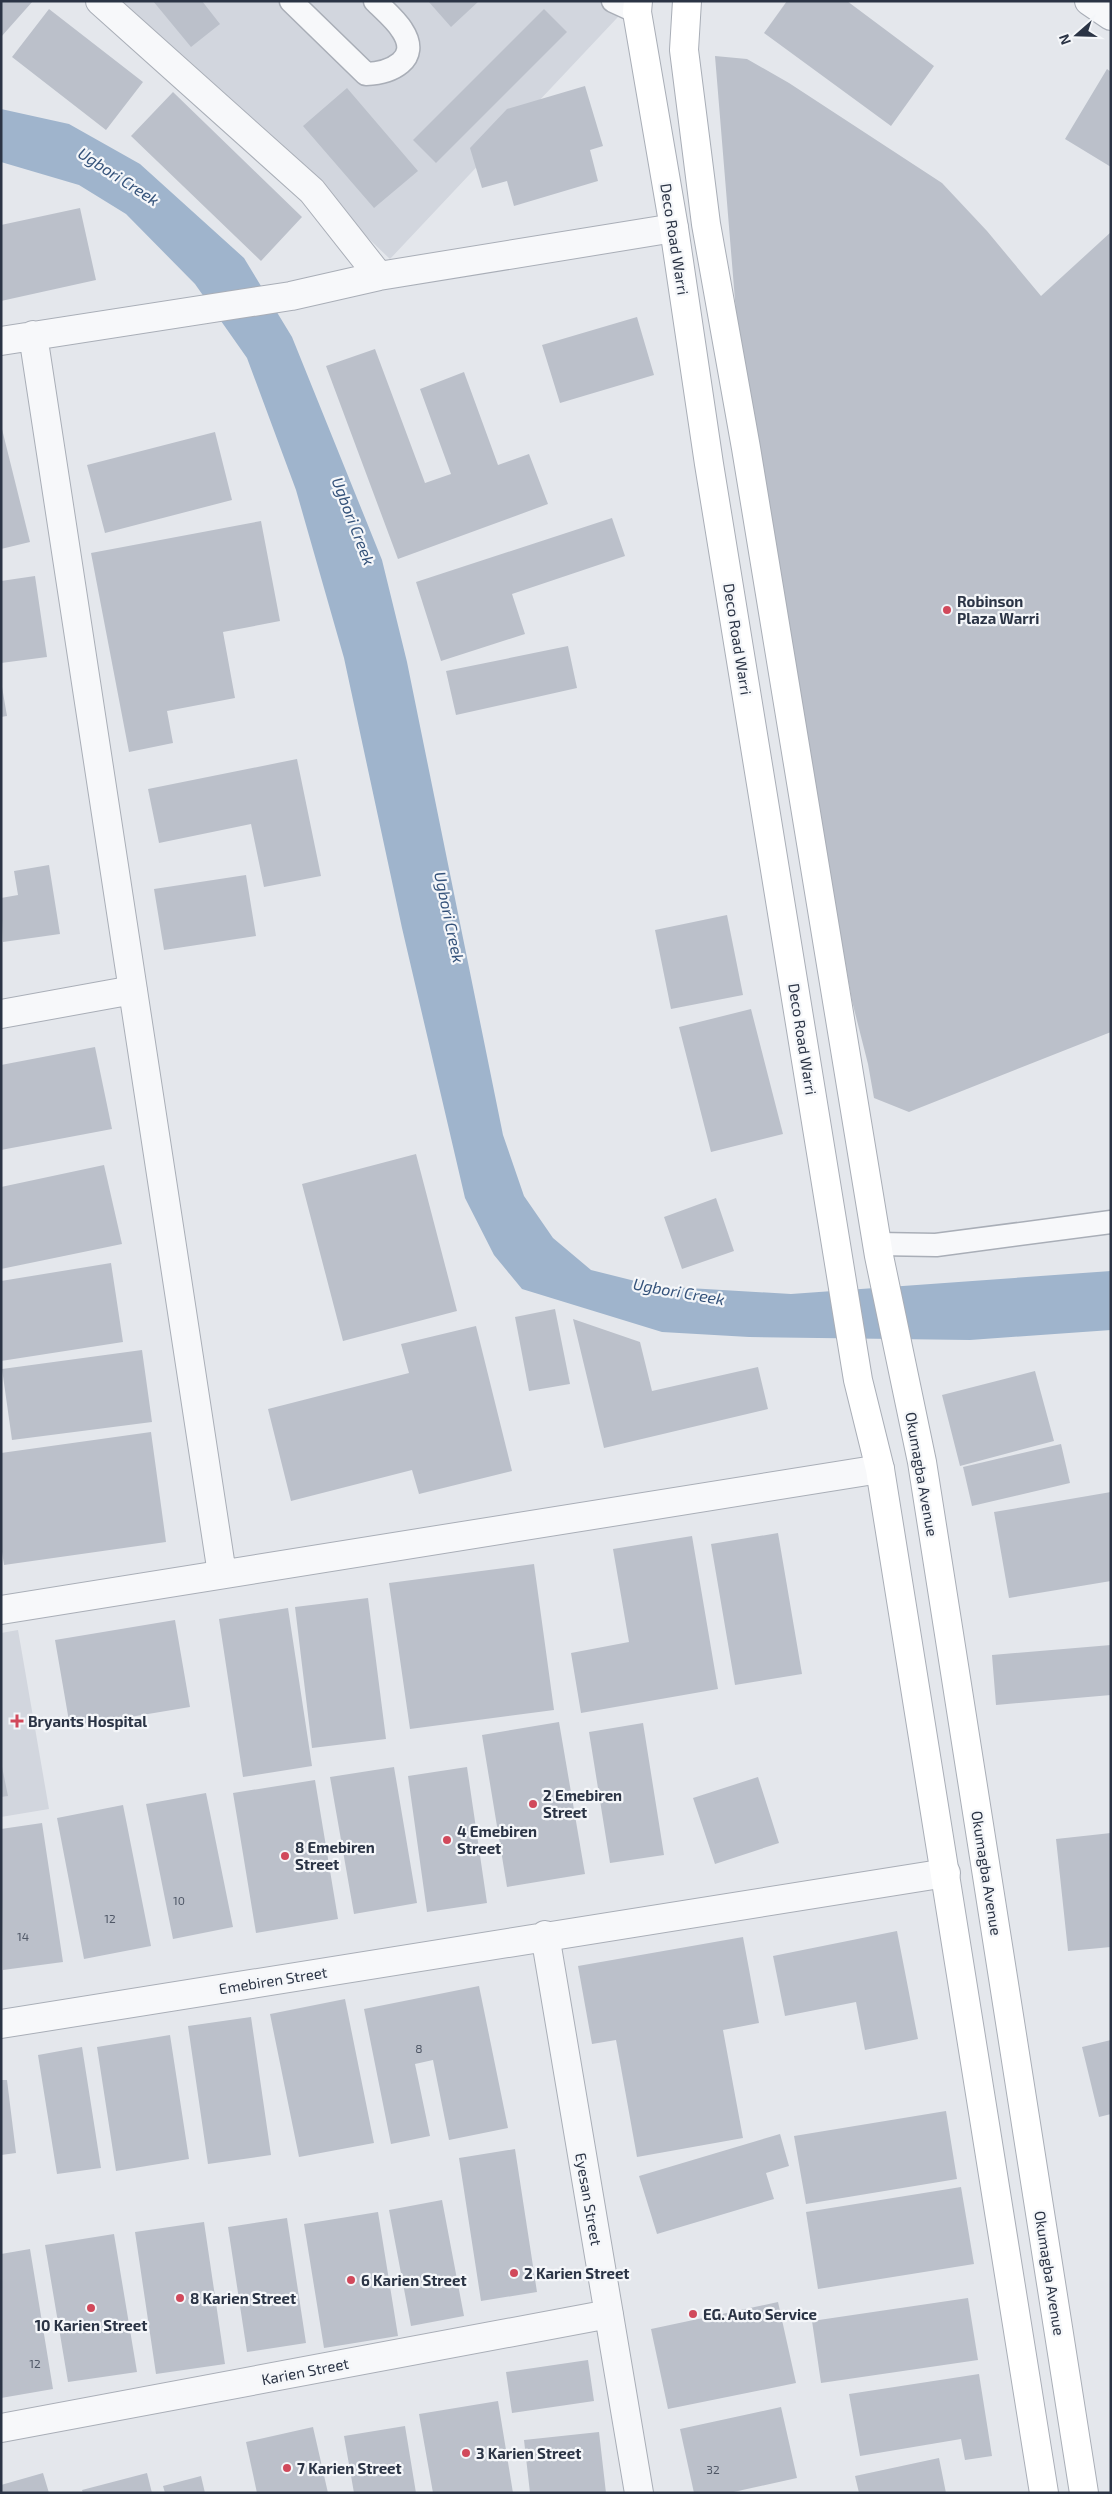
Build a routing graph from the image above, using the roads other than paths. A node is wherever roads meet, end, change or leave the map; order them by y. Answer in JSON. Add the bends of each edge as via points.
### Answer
{"nodes":[{"id":1,"x":100,"y":1,"type":"edge"},
{"id":2,"x":290,"y":1,"type":"edge"},
{"id":3,"x":376,"y":1,"type":"edge"},
{"id":4,"x":687,"y":1,"type":"edge"},
{"id":5,"x":1089,"y":1,"type":"edge"},
{"id":6,"x":629,"y":5,"type":"edge"},
{"id":7,"x":1111,"y":16,"type":"edge"},
{"id":8,"x":674,"y":228,"type":"junction"},
{"id":9,"x":378,"y":276,"type":"junction"},
{"id":10,"x":33,"y":335,"type":"junction"},
{"id":11,"x":1,"y":341,"type":"edge"},
{"id":12,"x":133,"y":990,"type":"junction"},
{"id":13,"x":1,"y":1014,"type":"edge"},
{"id":14,"x":1111,"y":1222,"type":"edge"},
{"id":15,"x":878,"y":1250,"type":"junction"},
{"id":16,"x":880,"y":1469,"type":"junction"},
{"id":17,"x":222,"y":1574,"type":"junction"},
{"id":18,"x":1,"y":1610,"type":"edge"},
{"id":19,"x":946,"y":1873,"type":"junction"},
{"id":20,"x":545,"y":1936,"type":"junction"},
{"id":21,"x":1,"y":2024,"type":"edge"},
{"id":22,"x":609,"y":2314,"type":"junction"},
{"id":23,"x":1,"y":2428,"type":"edge"},
{"id":24,"x":639,"y":2493,"type":"edge"},
{"id":25,"x":1044,"y":2493,"type":"edge"},
{"id":26,"x":1084,"y":2493,"type":"edge"}],
"edges":[{"from":1,"to":9,"type":"street","via":[[312,191]]},
{"from":2,"to":3,"type":"lane","via":[[366,74],[397,68],[407,54],[403,30]]},
{"from":4,"to":15,"type":"main road","via":[[684,50],[706,224],[751,477]]},
{"from":5,"to":7,"type":"street"},
{"from":6,"to":8,"type":"main road","name":"Deco Road Warri"},
{"from":8,"to":9,"type":"street"},
{"from":8,"to":16,"type":"main road","name":"Deco Road Warri","via":[[858,1380]]},
{"from":9,"to":10,"type":"street","via":[[291,296]]},
{"from":10,"to":11,"type":"street"},
{"from":10,"to":12,"type":"street"},
{"from":12,"to":13,"type":"street"},
{"from":12,"to":17,"type":"street"},
{"from":14,"to":15,"type":"lane"},
{"from":15,"to":26,"type":"main road","name":"Okumagba Avenue","via":[[922,1462]]},
{"from":16,"to":17,"type":"street"},
{"from":16,"to":19,"type":"main road"},
{"from":17,"to":18,"type":"street"},
{"from":19,"to":20,"type":"street","name":"Emebiren Street"},
{"from":19,"to":25,"type":"main road"},
{"from":20,"to":21,"type":"street","name":"Emebiren Street"},
{"from":20,"to":22,"type":"street","name":"Eyesan Street"},
{"from":22,"to":23,"type":"street","name":"Karien Street"},
{"from":22,"to":24,"type":"street","name":"Eyesan Street"}]}
